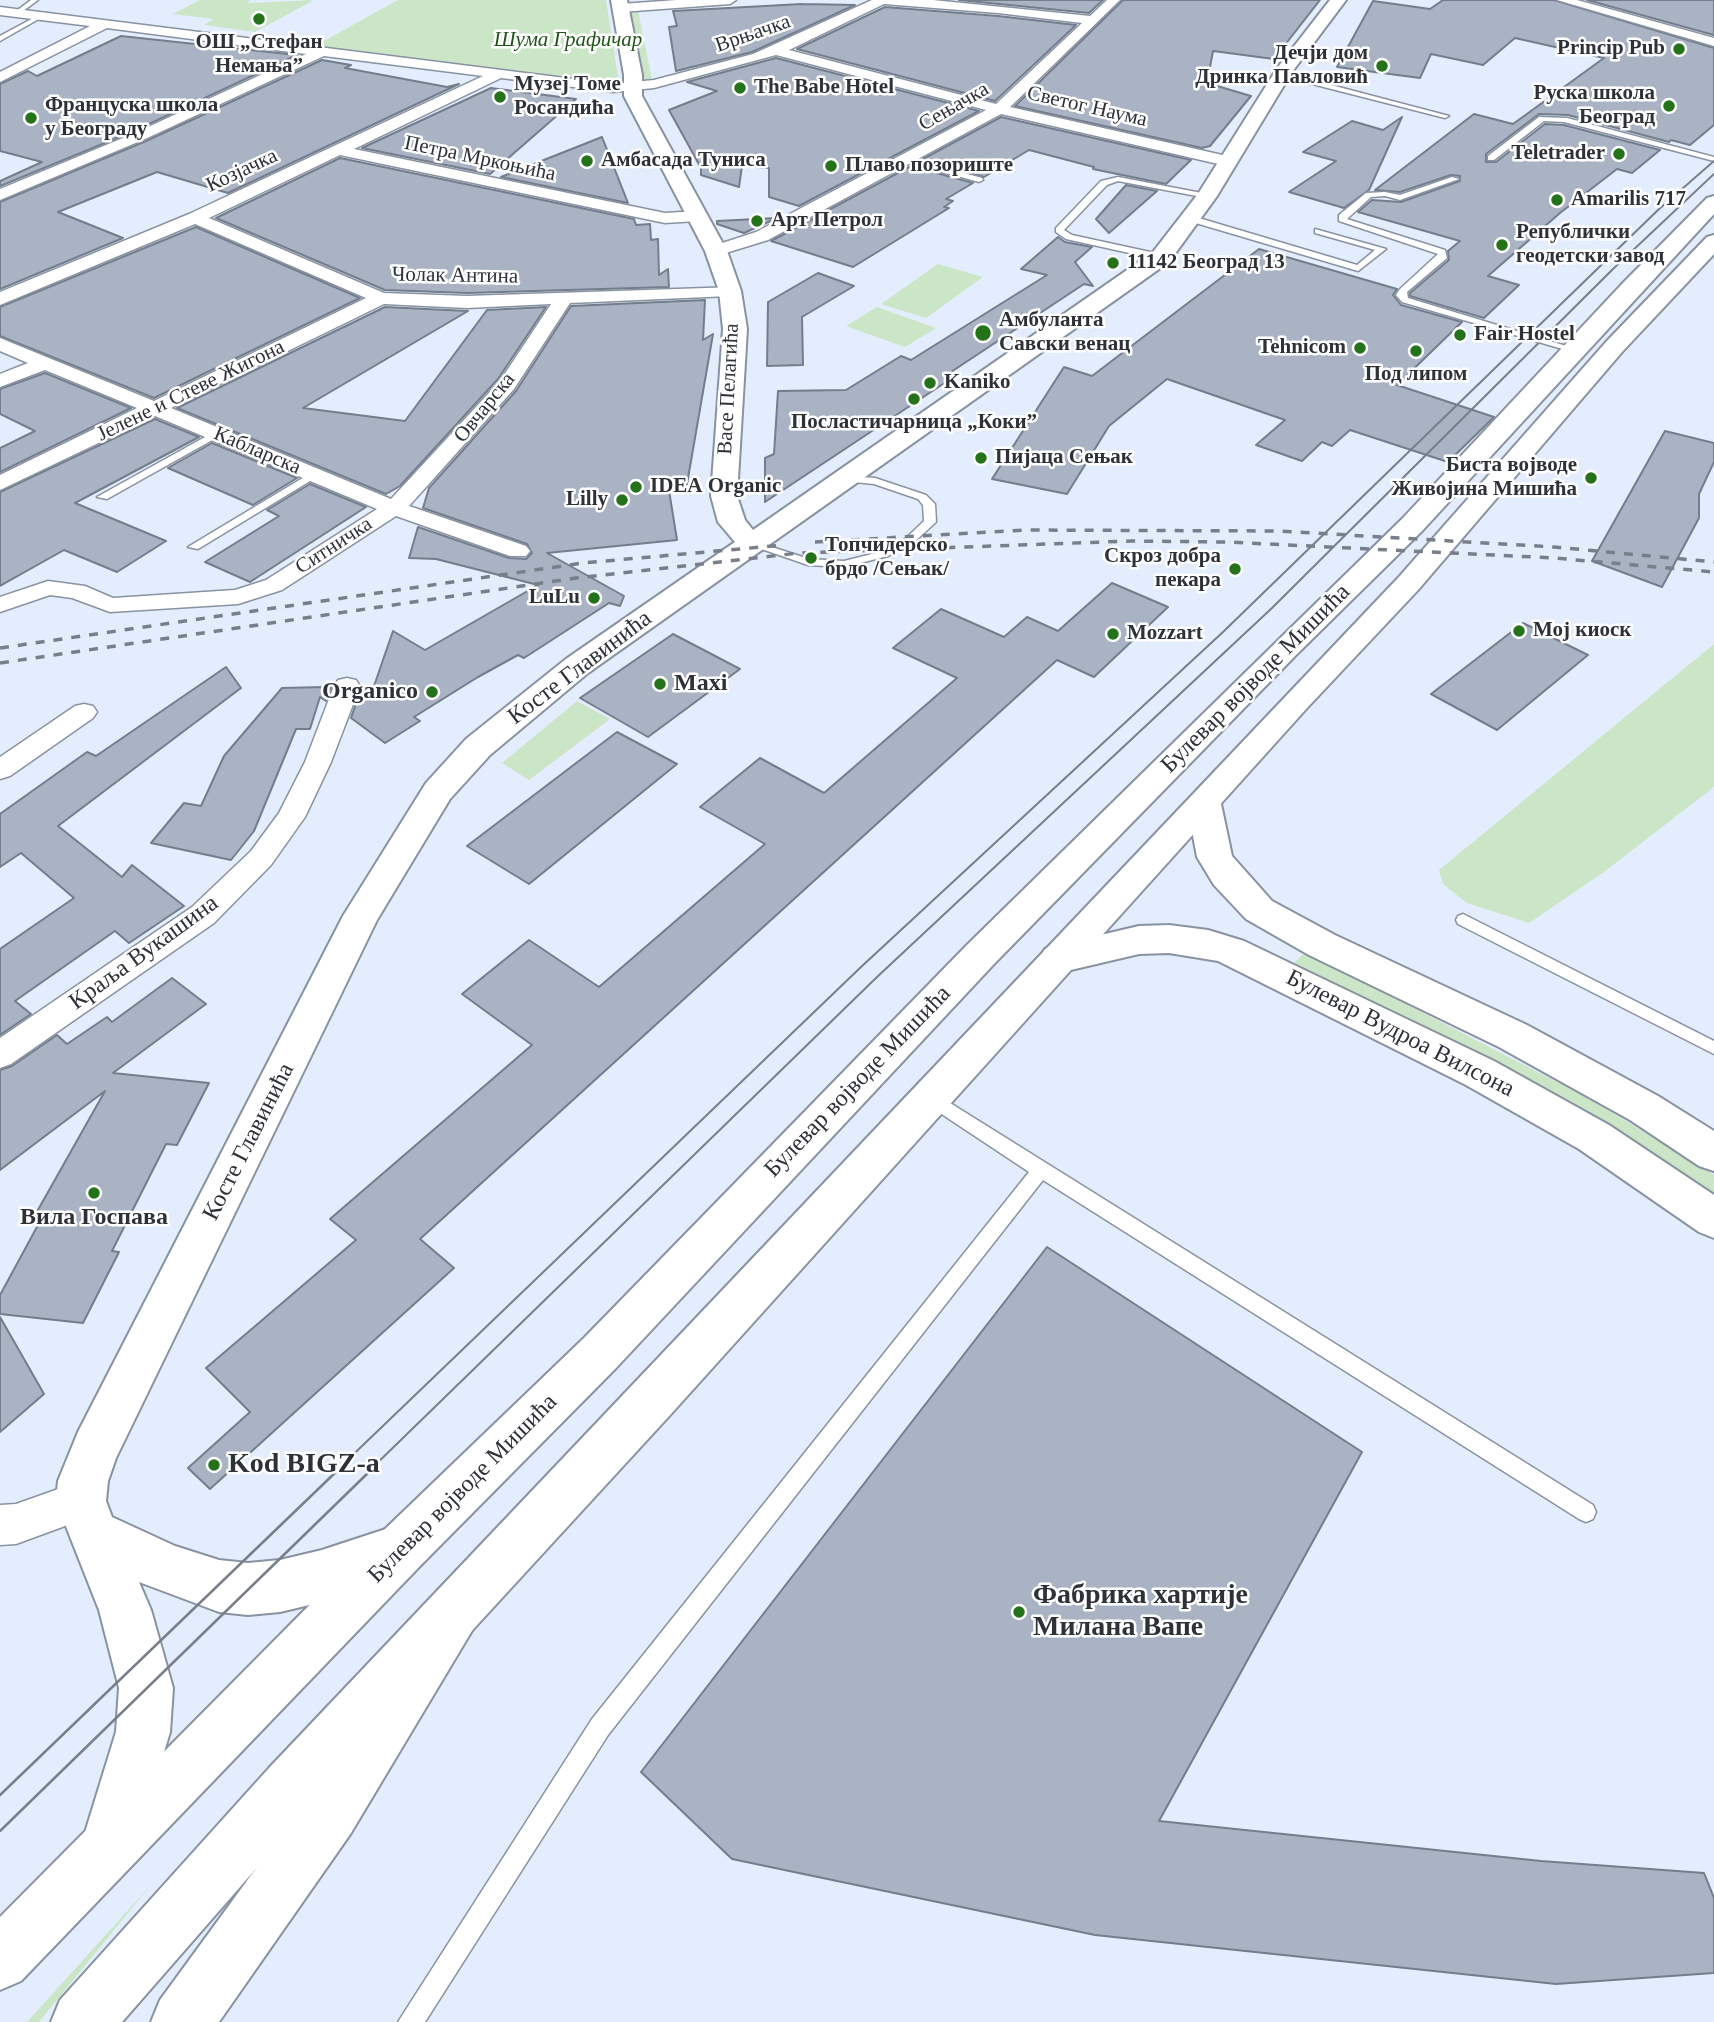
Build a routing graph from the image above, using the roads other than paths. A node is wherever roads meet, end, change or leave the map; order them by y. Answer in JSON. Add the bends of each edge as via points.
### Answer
{"nodes":[{"id":1,"x":35,"y":0,"type":"edge"},
{"id":2,"x":730,"y":0,"type":"edge"},
{"id":3,"x":883,"y":0,"type":"edge"},
{"id":4,"x":1114,"y":0,"type":"edge"},
{"id":5,"x":1338,"y":0,"type":"edge"},
{"id":6,"x":1563,"y":0,"type":"edge"},
{"id":7,"x":620,"y":4,"type":"edge"},
{"id":8,"x":1638,"y":5,"type":"dead end"},
{"id":9,"x":0,"y":11,"type":"edge"},
{"id":10,"x":17,"y":13,"type":"junction"},
{"id":11,"x":1616,"y":15,"type":"junction"},
{"id":12,"x":41,"y":16,"type":"junction"},
{"id":13,"x":1091,"y":20,"type":"junction"},
{"id":14,"x":105,"y":24,"type":"junction"},
{"id":15,"x":0,"y":39,"type":"edge"},
{"id":16,"x":1714,"y":42,"type":"edge"},
{"id":17,"x":776,"y":51,"type":"junction"},
{"id":18,"x":321,"y":52,"type":"junction"},
{"id":19,"x":500,"y":74,"type":"junction"},
{"id":20,"x":0,"y":78,"type":"edge"},
{"id":21,"x":1279,"y":79,"type":"junction"},
{"id":22,"x":631,"y":88,"type":"junction"},
{"id":23,"x":999,"y":108,"type":"junction"},
{"id":24,"x":1445,"y":116,"type":"dead end"},
{"id":25,"x":339,"y":150,"type":"junction"},
{"id":26,"x":1491,"y":158,"type":"dead end"},
{"id":27,"x":906,"y":159,"type":"junction"},
{"id":28,"x":1714,"y":159,"type":"edge"},
{"id":29,"x":1227,"y":161,"type":"junction"},
{"id":30,"x":1455,"y":179,"type":"dead end"},
{"id":31,"x":979,"y":180,"type":"dead end"},
{"id":32,"x":0,"y":195,"type":"edge"},
{"id":33,"x":1207,"y":196,"type":"junction"},
{"id":34,"x":1714,"y":202,"type":"edge"},
{"id":35,"x":696,"y":216,"type":"junction"},
{"id":36,"x":195,"y":218,"type":"junction"},
{"id":37,"x":1192,"y":219,"type":"junction"},
{"id":38,"x":1318,"y":231,"type":"dead end"},
{"id":39,"x":1714,"y":241,"type":"edge"},
{"id":40,"x":716,"y":251,"type":"junction"},
{"id":41,"x":1161,"y":257,"type":"junction"},
{"id":42,"x":730,"y":291,"type":"junction"},
{"id":43,"x":381,"y":298,"type":"junction"},
{"id":44,"x":0,"y":299,"type":"edge"},
{"id":45,"x":564,"y":299,"type":"junction"},
{"id":46,"x":0,"y":344,"type":"edge"},
{"id":47,"x":1573,"y":351,"type":"junction"},
{"id":48,"x":44,"y":363,"type":"junction"},
{"id":49,"x":0,"y":381,"type":"edge"},
{"id":50,"x":157,"y":408,"type":"junction"},
{"id":51,"x":218,"y":434,"type":"junction"},
{"id":52,"x":315,"y":475,"type":"junction"},
{"id":53,"x":848,"y":479,"type":"junction"},
{"id":54,"x":0,"y":483,"type":"edge"},
{"id":55,"x":103,"y":497,"type":"dead end"},
{"id":56,"x":394,"y":508,"type":"junction"},
{"id":57,"x":750,"y":543,"type":"junction"},
{"id":58,"x":194,"y":547,"type":"dead end"},
{"id":59,"x":517,"y":551,"type":"dead end"},
{"id":60,"x":0,"y":605,"type":"edge"},
{"id":61,"x":347,"y":686,"type":"dead end"},
{"id":62,"x":84,"y":712,"type":"dead end"},
{"id":63,"x":0,"y":770,"type":"edge"},
{"id":64,"x":1204,"y":804,"type":"junction"},
{"id":65,"x":1463,"y":920,"type":"dead end"},
{"id":66,"x":1058,"y":959,"type":"junction"},
{"id":67,"x":1714,"y":1048,"type":"edge"},
{"id":68,"x":0,"y":1055,"type":"edge"},
{"id":69,"x":929,"y":1097,"type":"junction"},
{"id":70,"x":1714,"y":1153,"type":"edge"},
{"id":71,"x":1041,"y":1170,"type":"junction"},
{"id":72,"x":1714,"y":1219,"type":"edge"},
{"id":73,"x":1586,"y":1512,"type":"dead end"},
{"id":74,"x":89,"y":1519,"type":"junction"},
{"id":75,"x":0,"y":1525,"type":"edge"},
{"id":76,"x":401,"y":1549,"type":"junction"},
{"id":77,"x":458,"y":1606,"type":"junction"},
{"id":78,"x":109,"y":1849,"type":"junction"},
{"id":79,"x":0,"y":1960,"type":"edge"},
{"id":80,"x":82,"y":2022,"type":"edge"},
{"id":81,"x":182,"y":2022,"type":"edge"},
{"id":82,"x":411,"y":2022,"type":"edge"}],
"edges":[{"from":1,"to":10,"type":"lane"},
{"from":2,"to":7,"type":"street"},
{"from":3,"to":13,"type":"street"},
{"from":3,"to":17,"type":"street","name":"Врњачка"},
{"from":4,"to":13,"type":"street","name":"Сењачка"},
{"from":5,"to":21,"type":"main road","name":"Косте Главинића"},
{"from":6,"to":11,"type":"street"},
{"from":7,"to":22,"type":"main road","name":"Васе Пелагића","via":[[633,75]]},
{"from":8,"to":11,"type":"street"},
{"from":9,"to":10,"type":"street","name":"Врњачка"},
{"from":10,"to":12,"type":"street","name":"Врњачка"},
{"from":11,"to":16,"type":"street"},
{"from":12,"to":14,"type":"street","name":"Врњачка"},
{"from":12,"to":15,"type":"lane"},
{"from":13,"to":23,"type":"street","name":"Сењачка"},
{"from":14,"to":18,"type":"street","name":"Врњачка"},
{"from":14,"to":20,"type":"street"},
{"from":17,"to":22,"type":"street","name":"Врњачка"},
{"from":17,"to":23,"type":"street","name":"Светог Наума"},
{"from":18,"to":19,"type":"street","name":"Врњачка"},
{"from":18,"to":32,"type":"street"},
{"from":19,"to":22,"type":"street","name":"Врњачка"},
{"from":19,"to":25,"type":"street","name":"Козјачка"},
{"from":21,"to":24,"type":"lane","via":[[1312,82]]},
{"from":21,"to":29,"type":"main road","name":"Косте Главинића"},
{"from":22,"to":35,"type":"main road","name":"Васе Пелагића"},
{"from":23,"to":27,"type":"street","name":"Сењачка"},
{"from":23,"to":29,"type":"street","name":"Светог Наума"},
{"from":25,"to":35,"type":"street","name":"Петра Мркоњића","via":[[665,218]]},
{"from":25,"to":36,"type":"street","name":"Козјачка"},
{"from":26,"to":28,"type":"lane","via":[[1542,119],[1564,120]]},
{"from":27,"to":31,"type":"lane"},
{"from":27,"to":40,"type":"street","name":"Сењачка","via":[[762,236]]},
{"from":29,"to":33,"type":"main road","name":"Косте Главинића"},
{"from":30,"to":47,"type":"lane","via":[[1400,198],[1369,195],[1342,217],[1343,221],[1442,252],[1444,256],[1403,291],[1405,300]]},
{"from":33,"to":37,"type":"main road","name":"Косте Главинића"},
{"from":33,"to":41,"type":"lane","via":[[1118,179],[1104,183],[1059,230],[1069,237]]},
{"from":34,"to":47,"type":"main road","name":"Булевар војводе Мишића"},
{"from":35,"to":40,"type":"main road","name":"Васе Пелагића"},
{"from":36,"to":43,"type":"street","name":"Чолак Антина"},
{"from":36,"to":44,"type":"street","name":"Козјачка"},
{"from":37,"to":38,"type":"lane","via":[[1358,268],[1382,249]]},
{"from":37,"to":41,"type":"main road","name":"Косте Главинића"},
{"from":39,"to":64,"type":"main road","name":"Булевар војводе Мишића"},
{"from":40,"to":42,"type":"main road","name":"Васе Пелагића"},
{"from":41,"to":53,"type":"main road","name":"Косте Главинића"},
{"from":42,"to":45,"type":"street","name":"Чолак Антина"},
{"from":42,"to":57,"type":"main road","name":"Васе Пелагића","via":[[735,329],[724,496],[732,522]]},
{"from":43,"to":45,"type":"street","name":"Чолак Антина","via":[[467,302]]},
{"from":43,"to":50,"type":"street","name":"Јелене и Стеве Жигона"},
{"from":45,"to":56,"type":"street","name":"Овчарска","via":[[507,385]]},
{"from":46,"to":48,"type":"street","name":"Кабларска"},
{"from":47,"to":76,"type":"main road","name":"Булевар војводе Мишића","via":[[1412,525],[989,946],[600,1353]]},
{"from":48,"to":49,"type":"street"},
{"from":48,"to":50,"type":"street","name":"Кабларска"},
{"from":50,"to":51,"type":"street","name":"Кабларска"},
{"from":50,"to":54,"type":"street","name":"Јелене и Стеве Жигона"},
{"from":51,"to":52,"type":"street","name":"Кабларска"},
{"from":51,"to":55,"type":"lane"},
{"from":52,"to":56,"type":"street","name":"Кабларска"},
{"from":52,"to":58,"type":"lane"},
{"from":53,"to":57,"type":"main road","name":"Косте Главинића"},
{"from":53,"to":57,"type":"lane","via":[[875,481],[922,497],[929,503],[930,522],[907,543],[844,564],[808,562]]},
{"from":56,"to":59,"type":"street","name":"Кабларска"},
{"from":56,"to":60,"type":"street","name":"Ситничка","via":[[274,585],[239,597],[110,605],[77,591],[48,588]]},
{"from":57,"to":74,"type":"main road","name":"Косте Главинића","via":[[577,666],[478,747],[438,790],[361,916],[95,1449],[83,1480]]},
{"from":61,"to":68,"type":"street","name":"Краља Вукашина","via":[[291,817],[232,889],[203,915]]},
{"from":62,"to":63,"type":"street"},
{"from":64,"to":66,"type":"main road","name":"Булевар војводе Мишића"},
{"from":64,"to":70,"type":"main road","name":"Булевар Вудроа Вилсона","via":[[1215,857],[1259,911],[1513,1037],[1644,1108]]},
{"from":65,"to":67,"type":"lane"},
{"from":66,"to":69,"type":"main road","name":"Булевар војводе Мишића"},
{"from":66,"to":72,"type":"main road","name":"Булевар Вудроа Вилсона","via":[[1159,939],[1231,951],[1594,1136]]},
{"from":69,"to":71,"type":"lane"},
{"from":69,"to":77,"type":"main road","name":"Булевар војводе Мишића"},
{"from":71,"to":73,"type":"lane"},
{"from":71,"to":82,"type":"lane","via":[[600,1727]]},
{"from":74,"to":75,"type":"street"},
{"from":74,"to":76,"type":"main road","via":[[168,1569],[219,1586],[248,1589],[322,1576]]},
{"from":74,"to":78,"type":"main road","via":[[125,1610],[146,1688],[135,1767]]},
{"from":76,"to":78,"type":"main road","name":"Булевар војводе Мишића"},
{"from":77,"to":80,"type":"main road","name":"Булевар војводе Мишића"},
{"from":77,"to":81,"type":"main road","via":[[331,1813]]},
{"from":78,"to":79,"type":"main road","name":"Булевар војводе Мишића"}]}
